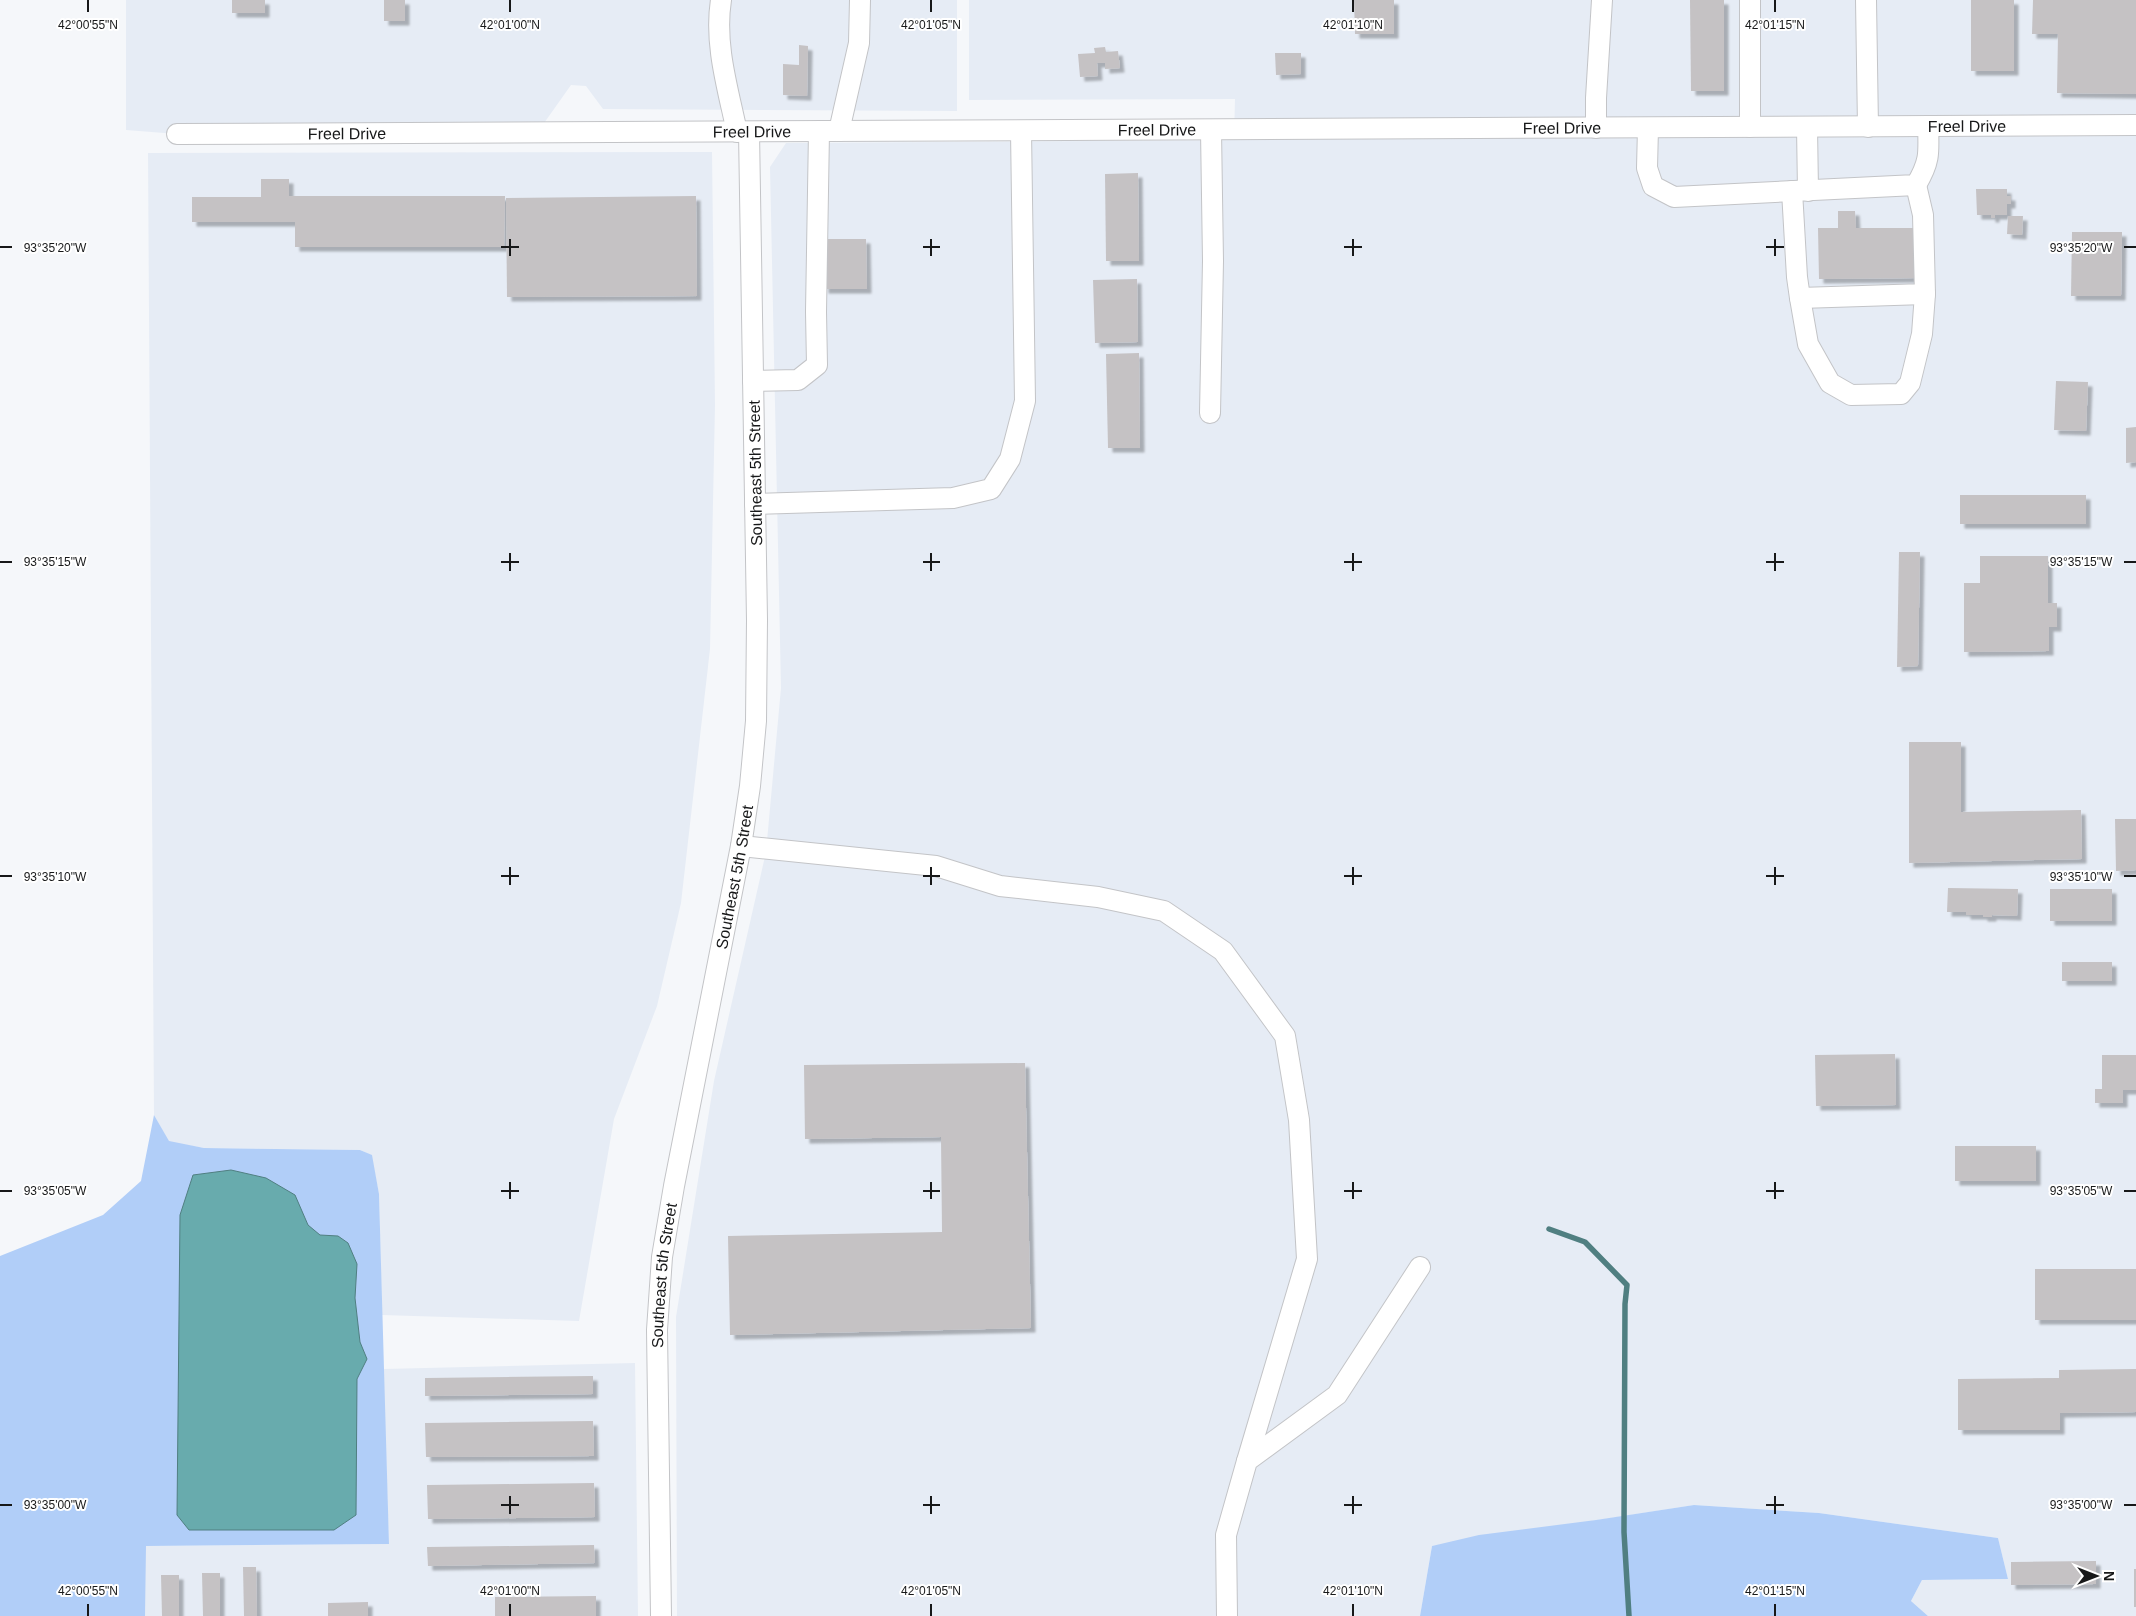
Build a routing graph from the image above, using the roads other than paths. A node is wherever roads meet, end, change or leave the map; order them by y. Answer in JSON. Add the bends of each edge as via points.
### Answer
{"nodes":[{"id":1,"x":721,"y":0,"type":"edge"},
{"id":2,"x":860,"y":0,"type":"edge"},
{"id":3,"x":1602,"y":0,"type":"edge"},
{"id":4,"x":1750,"y":0,"type":"edge"},
{"id":5,"x":1866,"y":0,"type":"edge"},
{"id":6,"x":2136,"y":125,"type":"edge"},
{"id":7,"x":1928,"y":126,"type":"junction"},
{"id":8,"x":1750,"y":127,"type":"junction"},
{"id":9,"x":1806,"y":127,"type":"junction"},
{"id":10,"x":1868,"y":127,"type":"junction"},
{"id":11,"x":1596,"y":128,"type":"junction"},
{"id":12,"x":1648,"y":128,"type":"junction"},
{"id":13,"x":1021,"y":130,"type":"junction"},
{"id":14,"x":1211,"y":130,"type":"junction"},
{"id":15,"x":829,"y":131,"type":"junction"},
{"id":16,"x":743,"y":132,"type":"junction"},
{"id":17,"x":177,"y":134,"type":"dead end"},
{"id":18,"x":1916,"y":185,"type":"junction"},
{"id":19,"x":1800,"y":191,"type":"junction"},
{"id":20,"x":1925,"y":294,"type":"junction"},
{"id":21,"x":1800,"y":298,"type":"junction"},
{"id":22,"x":753,"y":381,"type":"junction"},
{"id":23,"x":1210,"y":413,"type":"dead end"},
{"id":24,"x":755,"y":504,"type":"junction"},
{"id":25,"x":741,"y":846,"type":"junction"},
{"id":26,"x":1420,"y":1267,"type":"dead end"},
{"id":27,"x":1247,"y":1461,"type":"junction"},
{"id":28,"x":662,"y":1616,"type":"edge"},
{"id":29,"x":1226,"y":1616,"type":"edge"}],
"edges":[{"from":1,"to":16,"type":"street","name":"Southeast 5th Street","via":[[718,17],[723,64]]},
{"from":2,"to":15,"type":"street","via":[[859,43]]},
{"from":3,"to":11,"type":"street"},
{"from":4,"to":8,"type":"street"},
{"from":5,"to":10,"type":"street"},
{"from":6,"to":7,"type":"street","name":"Freel Drive"},
{"from":7,"to":10,"type":"street","name":"Freel Drive"},
{"from":7,"to":18,"type":"street","via":[[1926,169]]},
{"from":8,"to":9,"type":"street","name":"Freel Drive"},
{"from":8,"to":12,"type":"street","name":"Freel Drive"},
{"from":9,"to":10,"type":"street","name":"Freel Drive"},
{"from":9,"to":19,"type":"street"},
{"from":11,"to":12,"type":"street","name":"Freel Drive"},
{"from":11,"to":14,"type":"street","name":"Freel Drive"},
{"from":12,"to":19,"type":"street","via":[[1647,168],[1653,186],[1674,197]]},
{"from":13,"to":14,"type":"street","name":"Freel Drive"},
{"from":13,"to":15,"type":"street","name":"Freel Drive"},
{"from":13,"to":24,"type":"street","via":[[1025,402],[1010,459],[991,489],[954,498]]},
{"from":14,"to":23,"type":"street"},
{"from":15,"to":16,"type":"street","name":"Freel Drive"},
{"from":15,"to":22,"type":"street","via":[[816,312],[817,365],[798,380]]},
{"from":16,"to":17,"type":"street","name":"Freel Drive"},
{"from":16,"to":22,"type":"street","name":"Southeast 5th Street"},
{"from":18,"to":19,"type":"street"},
{"from":18,"to":20,"type":"street","via":[[1923,215]]},
{"from":19,"to":21,"type":"street","via":[[1796,278]]},
{"from":20,"to":21,"type":"street"},
{"from":20,"to":21,"type":"street","via":[[1922,334],[1910,383],[1901,394],[1877,395],[1850,395],[1830,383],[1808,344]]},
{"from":22,"to":24,"type":"street","name":"Southeast 5th Street"},
{"from":24,"to":25,"type":"street","name":"Southeast 5th Street","via":[[756,721]]},
{"from":25,"to":27,"type":"street","via":[[936,866],[1000,886],[1098,897],[1164,911],[1223,951],[1285,1036],[1299,1120],[1308,1259]]},
{"from":25,"to":28,"type":"street","name":"Southeast 5th Street","via":[[662,1257],[657,1330]]},
{"from":26,"to":27,"type":"street","via":[[1337,1395]]},
{"from":27,"to":29,"type":"street","via":[[1226,1535]]}]}
